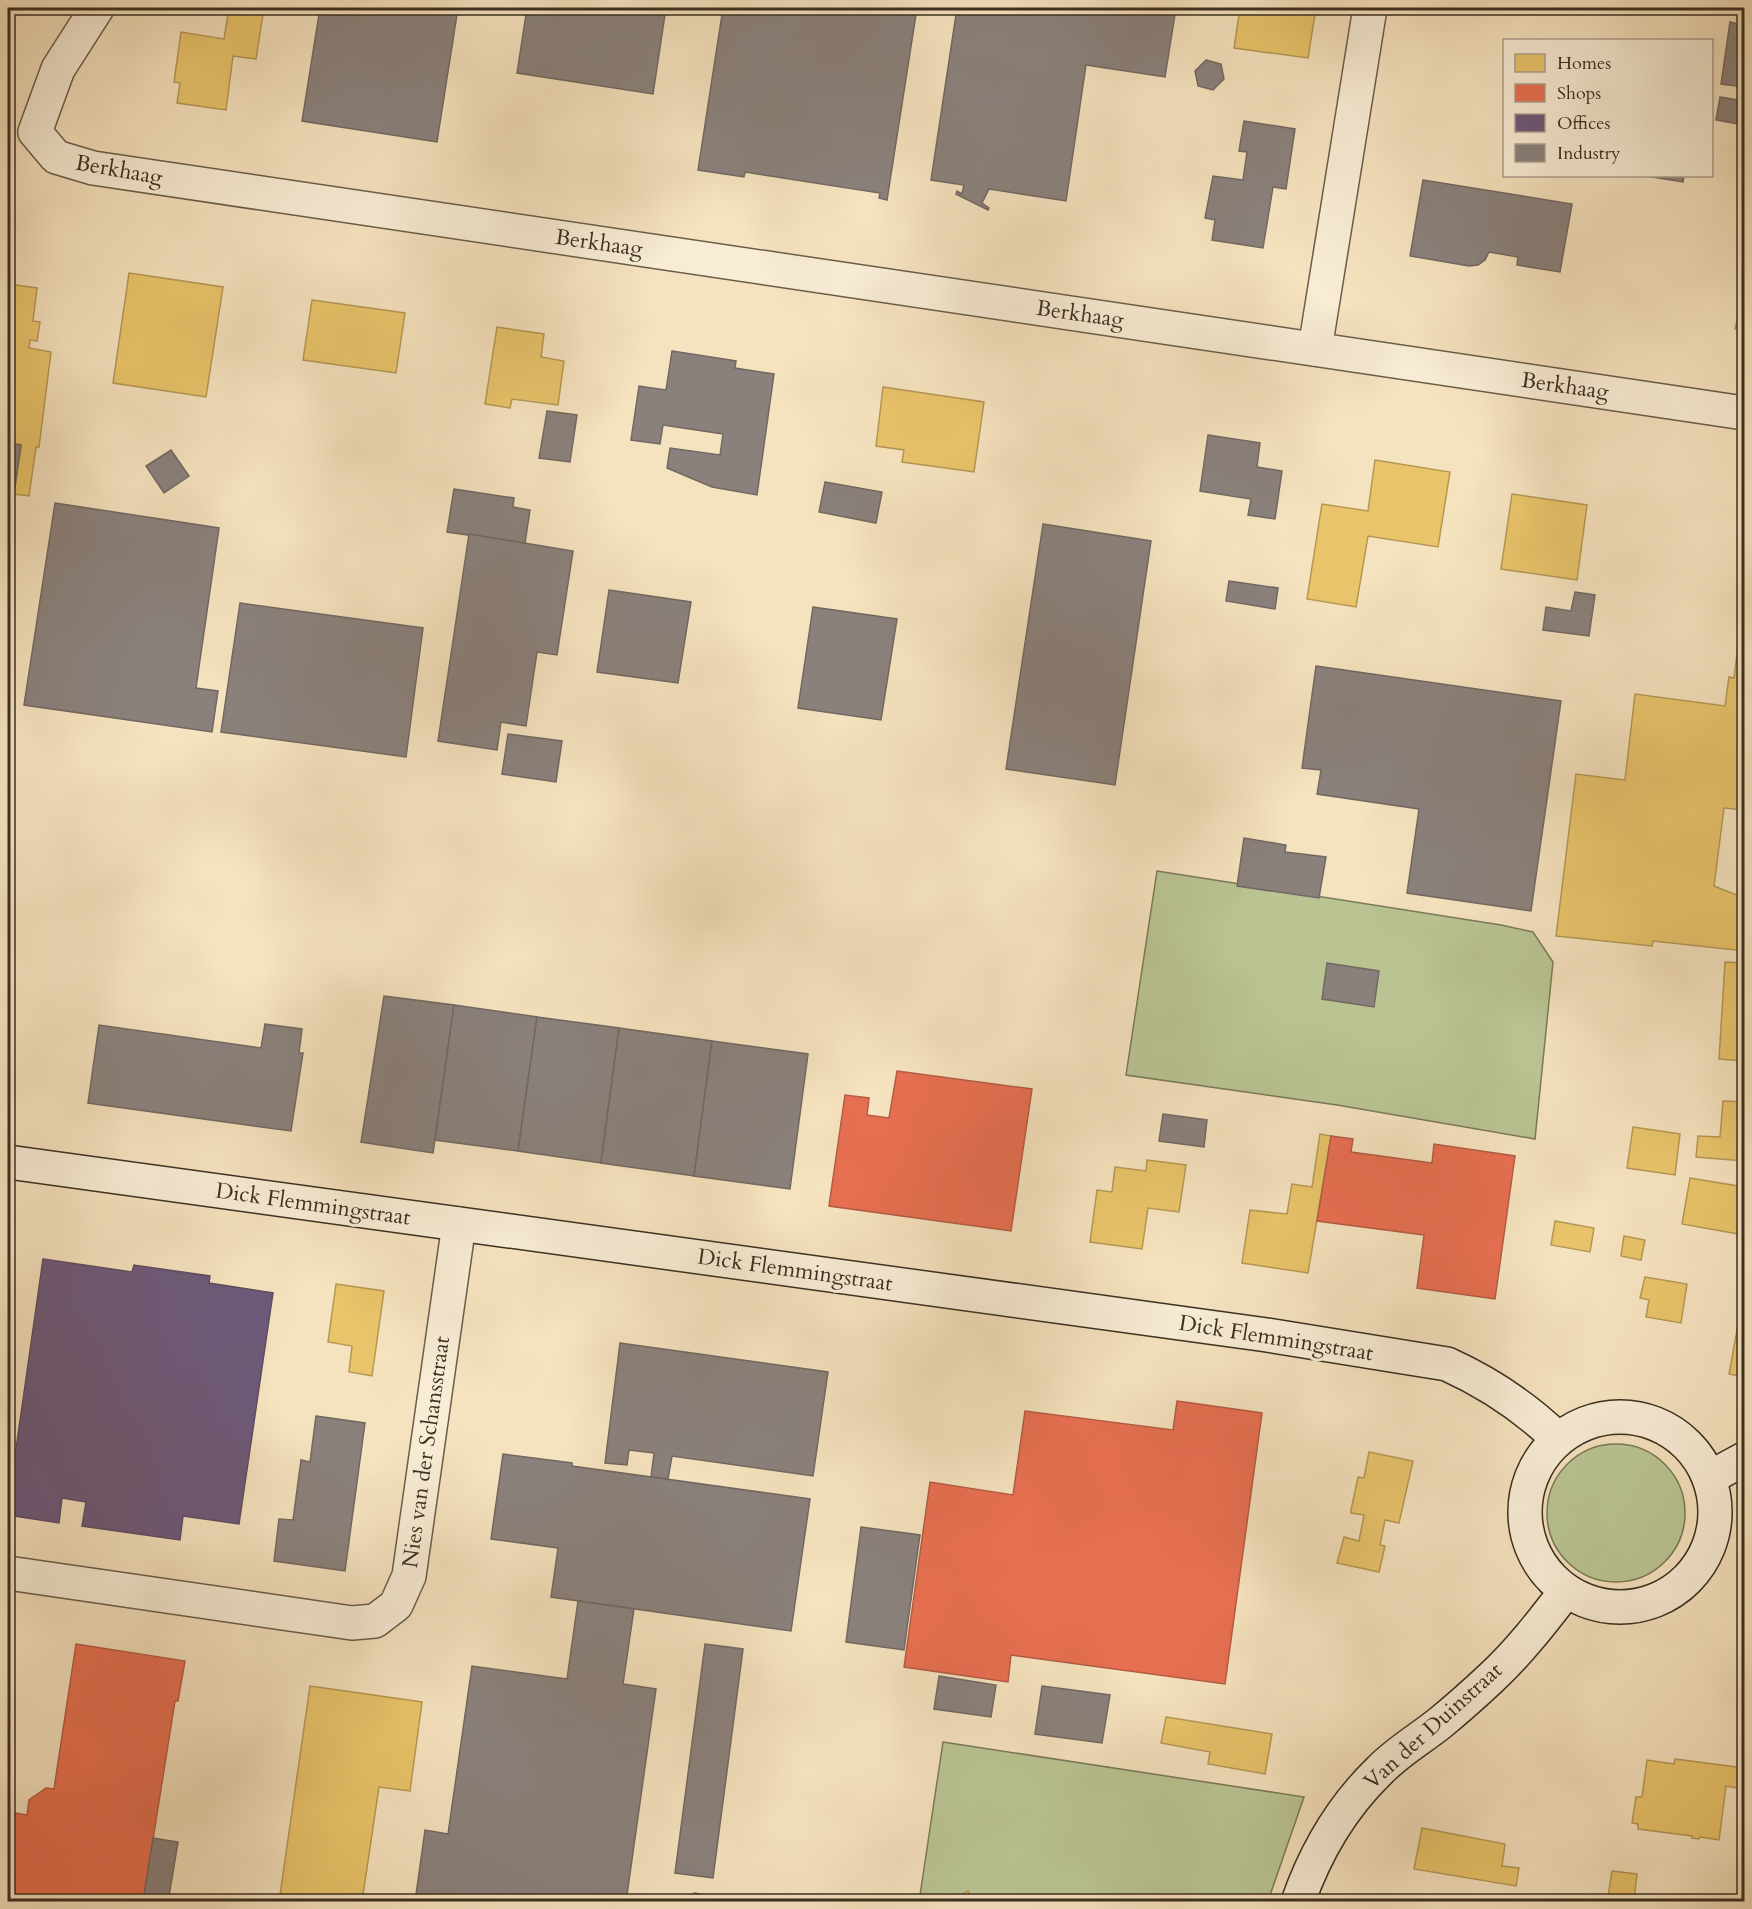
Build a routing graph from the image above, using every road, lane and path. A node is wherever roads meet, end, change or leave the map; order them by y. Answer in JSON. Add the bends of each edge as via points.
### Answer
{"nodes":[{"id":1,"x":97,"y":8,"type":"edge"},
{"id":2,"x":1370,"y":8,"type":"edge"},
{"id":3,"x":1314,"y":349,"type":"junction"},
{"id":4,"x":1744,"y":413,"type":"edge"},
{"id":5,"x":8,"y":1162,"type":"edge"},
{"id":6,"x":459,"y":1224,"type":"junction"},
{"id":7,"x":1558,"y":1439,"type":"junction"},
{"id":8,"x":1744,"y":1459,"type":"edge"},
{"id":9,"x":1709,"y":1478,"type":"junction"},
{"id":10,"x":8,"y":1573,"type":"edge"},
{"id":11,"x":1566,"y":1591,"type":"junction"},
{"id":12,"x":1298,"y":1902,"type":"edge"}],
"edges":[{"from":1,"to":3,"type":"street","name":"Berkhaag","via":[[58,69],[34,132],[56,157],[93,168]]},
{"from":2,"to":3,"type":"street"},
{"from":3,"to":4,"type":"street","name":"Berkhaag"},
{"from":5,"to":6,"type":"street","name":"Dick Flemmingstraat"},
{"from":6,"to":7,"type":"street","name":"Dick Flemmingstraat","via":[[1267,1335],[1447,1364],[1500,1392]]},
{"from":6,"to":10,"type":"street","name":"Nies van der Schansstraat","via":[[409,1576],[396,1605],[375,1621],[352,1623]]},
{"from":7,"to":9,"type":"street","via":[[1578,1426],[1601,1419],[1626,1417],[1649,1421],[1690,1447]]},
{"from":7,"to":11,"type":"street","via":[[1533,1472],[1526,1497],[1525,1524],[1538,1562]]},
{"from":8,"to":9,"type":"street"},
{"from":9,"to":11,"type":"street","via":[[1715,1503],[1714,1528],[1706,1553],[1684,1583],[1663,1598],[1626,1608],[1601,1606]]},
{"from":11,"to":12,"type":"street","name":"Van der Duinstraat","via":[[1493,1676],[1365,1786],[1327,1836]]}]}
